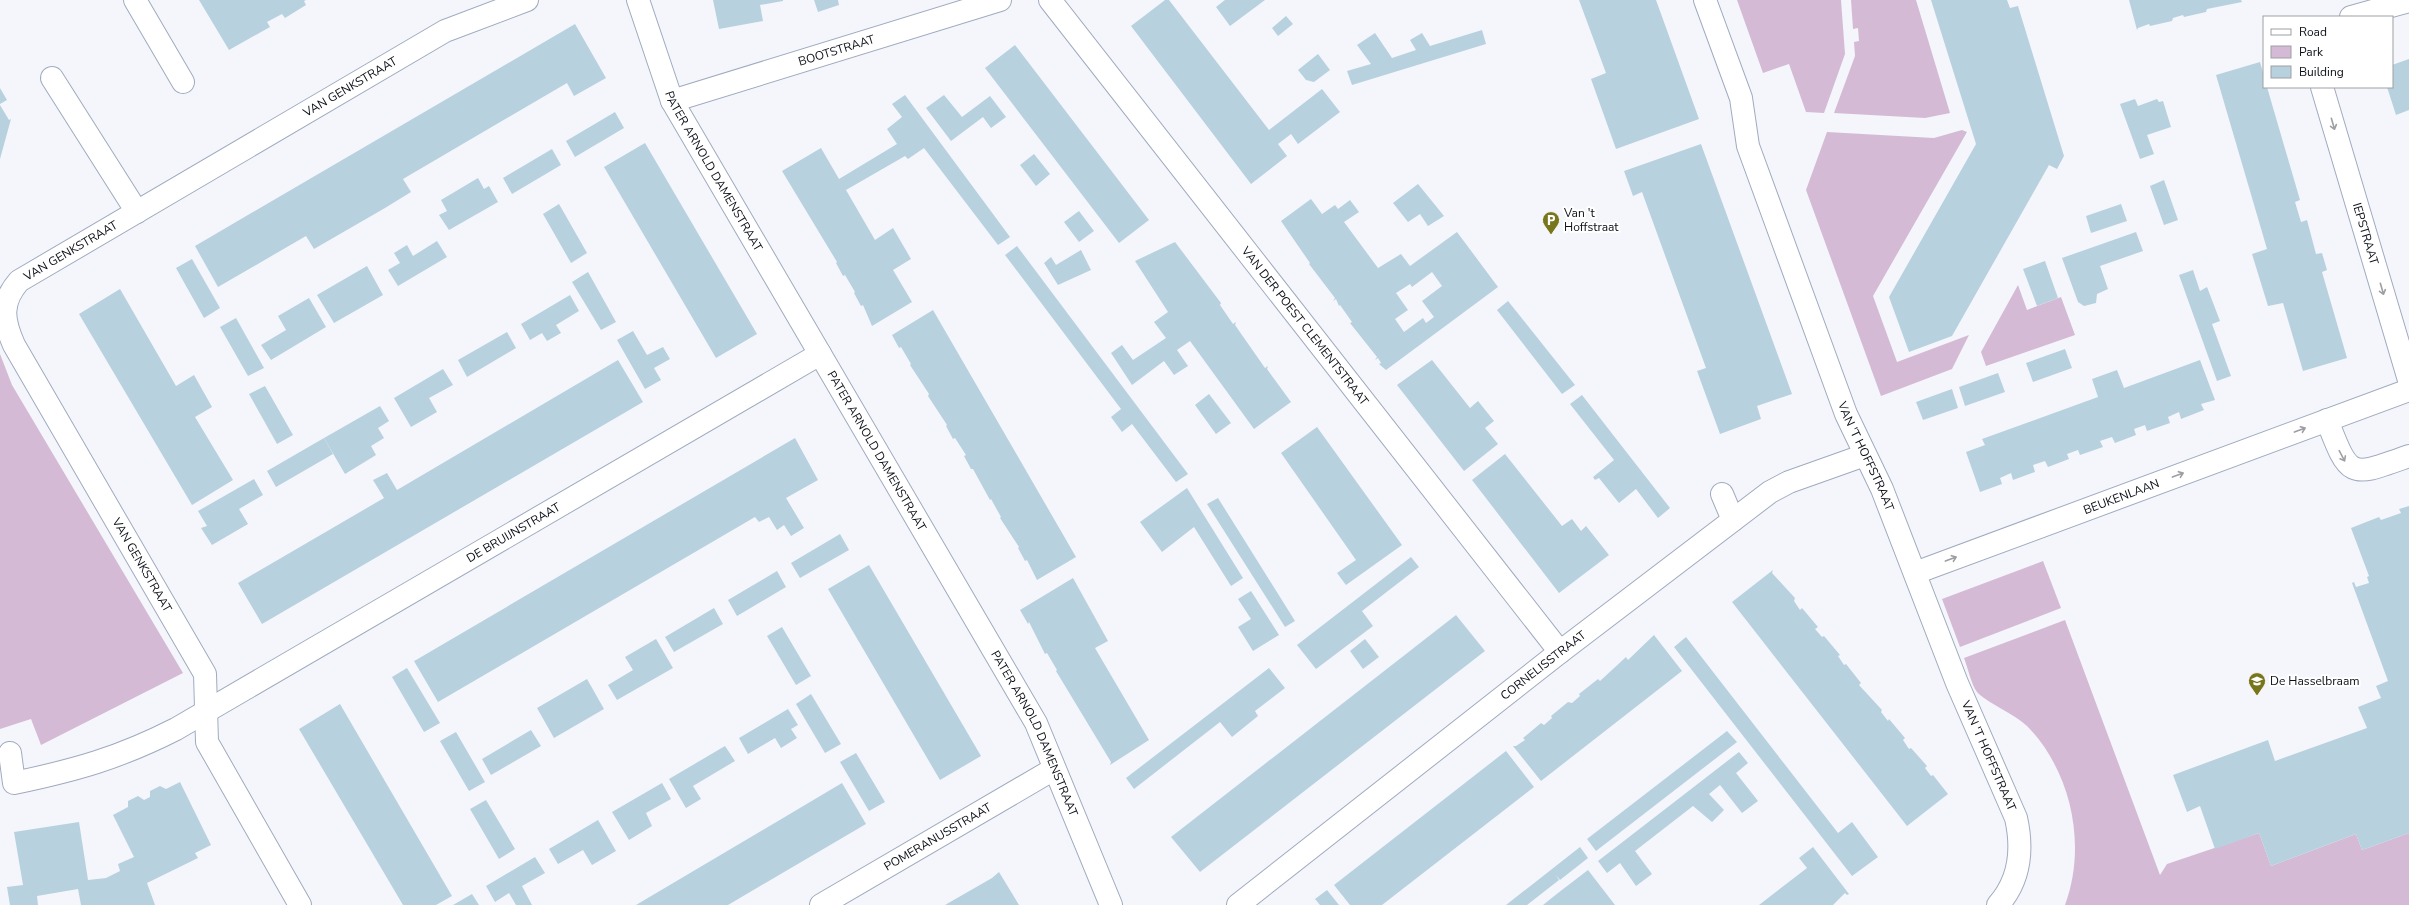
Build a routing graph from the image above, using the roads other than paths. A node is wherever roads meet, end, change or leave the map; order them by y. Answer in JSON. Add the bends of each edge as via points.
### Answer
{"nodes":[{"id":1,"x":135,"y":0,"type":"edge"},
{"id":2,"x":527,"y":0,"type":"edge"},
{"id":3,"x":638,"y":0,"type":"edge"},
{"id":4,"x":1000,"y":0,"type":"edge"},
{"id":5,"x":1050,"y":0,"type":"edge"},
{"id":6,"x":1705,"y":0,"type":"edge"},
{"id":7,"x":2409,"y":1,"type":"edge"},
{"id":8,"x":2355,"y":16,"type":"edge"},
{"id":9,"x":52,"y":78,"type":"dead end"},
{"id":10,"x":183,"y":82,"type":"dead end"},
{"id":11,"x":2322,"y":88,"type":"edge"},
{"id":12,"x":672,"y":101,"type":"junction"},
{"id":13,"x":137,"y":212,"type":"junction"},
{"id":14,"x":820,"y":354,"type":"junction"},
{"id":15,"x":2409,"y":380,"type":"edge"},
{"id":16,"x":2409,"y":390,"type":"edge"},
{"id":17,"x":2327,"y":420,"type":"junction"},
{"id":18,"x":1865,"y":456,"type":"junction"},
{"id":19,"x":2409,"y":456,"type":"edge"},
{"id":20,"x":1722,"y":494,"type":"dead end"},
{"id":21,"x":1733,"y":520,"type":"junction"},
{"id":22,"x":1915,"y":573,"type":"junction"},
{"id":23,"x":1560,"y":652,"type":"junction"},
{"id":24,"x":206,"y":710,"type":"junction"},
{"id":25,"x":10,"y":753,"type":"dead end"},
{"id":26,"x":1054,"y":769,"type":"junction"},
{"id":27,"x":300,"y":905,"type":"edge"},
{"id":28,"x":821,"y":905,"type":"edge"},
{"id":29,"x":1111,"y":905,"type":"edge"},
{"id":30,"x":1238,"y":905,"type":"edge"},
{"id":31,"x":1998,"y":905,"type":"edge"}],
"edges":[{"from":1,"to":10,"type":"street"},
{"from":2,"to":13,"type":"street","name":"VAN GENKSTRAAT","via":[[445,31]]},
{"from":3,"to":12,"type":"street","name":"PATER ARNOLD DAMENSTRAAT"},
{"from":4,"to":12,"type":"street","name":"BOOTSTRAAT"},
{"from":5,"to":23,"type":"street","name":"VAN DER POEST CLEMENTSTRAAT"},
{"from":6,"to":18,"type":"street","name":"VAN 'T HOFFSTRAAT","via":[[1741,98],[1748,146],[1846,414]]},
{"from":7,"to":8,"type":"street"},
{"from":9,"to":13,"type":"street"},
{"from":11,"to":15,"type":"street","name":"IEPSTRAAT","one_way":true},
{"from":12,"to":14,"type":"street","name":"PATER ARNOLD DAMENSTRAAT"},
{"from":13,"to":24,"type":"street","name":"VAN GENKSTRAAT","via":[[19,281],[5,302],[7,330],[205,674]]},
{"from":14,"to":24,"type":"street","name":"DE BRUIJNSTRAAT"},
{"from":14,"to":26,"type":"street","name":"PATER ARNOLD DAMENSTRAAT","via":[[1036,723]]},
{"from":16,"to":17,"type":"street","name":"BEUKENLAAN"},
{"from":17,"to":19,"type":"street","one_way":true,"via":[[2341,456],[2354,469],[2364,471]]},
{"from":22,"to":17,"type":"street","name":"BEUKENLAAN","one_way":true},
{"from":18,"to":21,"type":"street","name":"CORNELISSTRAAT","via":[[1779,486]]},
{"from":18,"to":22,"type":"street","name":"VAN 'T HOFFSTRAAT","via":[[1882,489]]},
{"from":20,"to":21,"type":"street"},
{"from":21,"to":23,"type":"street","name":"CORNELISSTRAAT"},
{"from":22,"to":31,"type":"street","name":"VAN 'T HOFFSTRAAT","via":[[1956,683],[2016,818],[2020,840],[2016,872],[2008,892]]},
{"from":23,"to":30,"type":"street","name":"CORNELISSTRAAT"},
{"from":24,"to":25,"type":"street","via":[[176,729],[112,759],[62,773],[14,783]]},
{"from":24,"to":27,"type":"street","name":"VAN GENKSTRAAT","via":[[207,742]]},
{"from":26,"to":28,"type":"street","name":"POMERANUSSTRAAT"},
{"from":26,"to":29,"type":"street","name":"PATER ARNOLD DAMENSTRAAT"}]}
